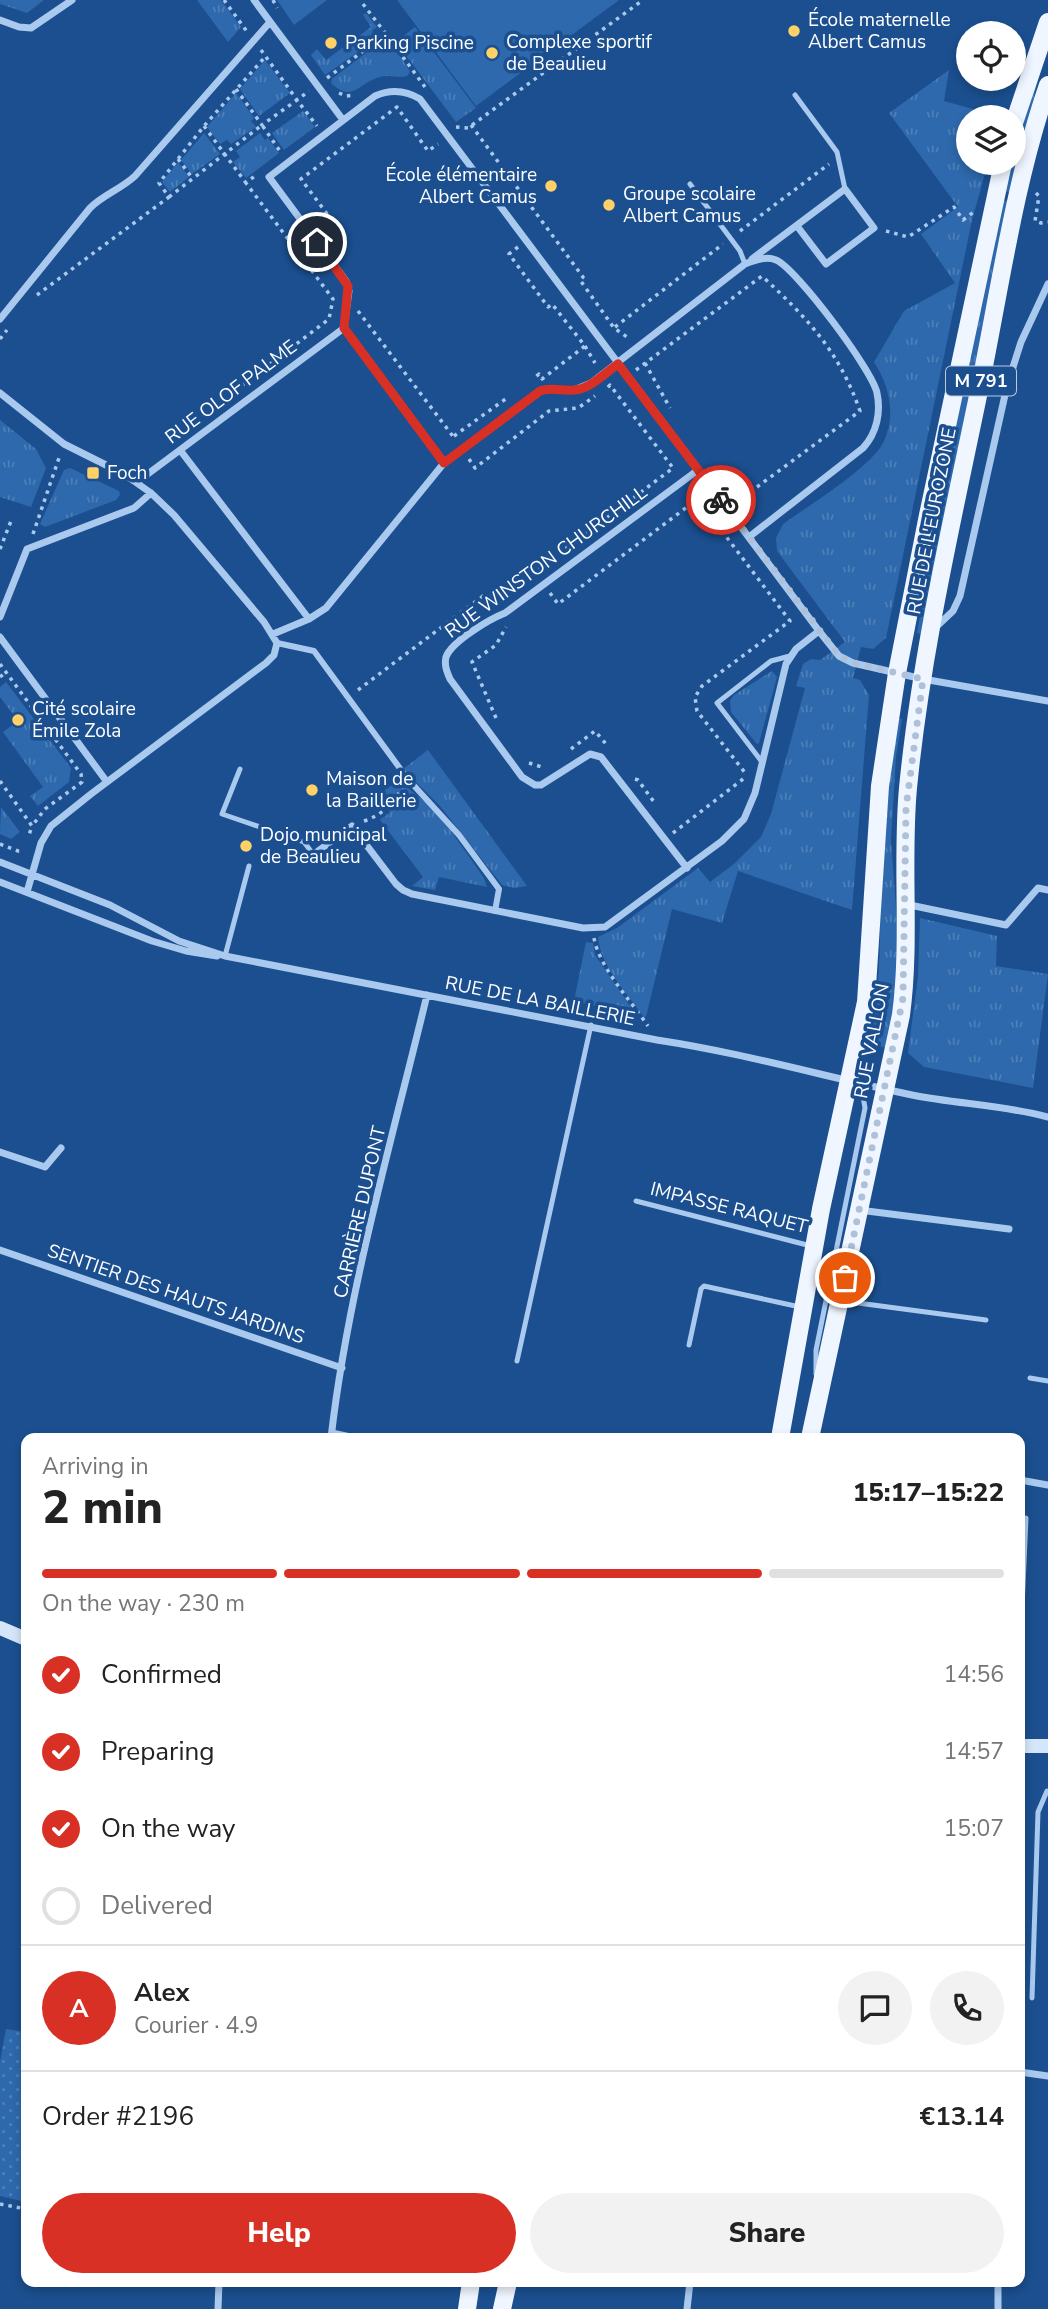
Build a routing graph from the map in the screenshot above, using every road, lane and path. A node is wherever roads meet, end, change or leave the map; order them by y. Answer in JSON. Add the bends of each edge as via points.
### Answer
{"nodes":[{"id":1,"x":72,"y":0,"type":"edge"},
{"id":2,"x":224,"y":0,"type":"edge"},
{"id":3,"x":254,"y":0,"type":"edge"},
{"id":4,"x":643,"y":0,"type":"edge"},
{"id":5,"x":363,"y":4,"type":"dead end"},
{"id":6,"x":0,"y":20,"type":"edge"},
{"id":7,"x":270,"y":22,"type":"junction"},
{"id":8,"x":1048,"y":22,"type":"edge"},
{"id":9,"x":386,"y":34,"type":"junction"},
{"id":10,"x":253,"y":40,"type":"junction"},
{"id":11,"x":265,"y":57,"type":"junction"},
{"id":12,"x":317,"y":85,"type":"junction"},
{"id":13,"x":1048,"y":85,"type":"edge"},
{"id":14,"x":236,"y":89,"type":"junction"},
{"id":15,"x":428,"y":91,"type":"dead end"},
{"id":16,"x":795,"y":95,"type":"dead end"},
{"id":17,"x":297,"y":100,"type":"junction"},
{"id":18,"x":1020,"y":105,"type":"edge"},
{"id":19,"x":343,"y":120,"type":"junction"},
{"id":20,"x":262,"y":125,"type":"junction"},
{"id":21,"x":471,"y":125,"type":"junction"},
{"id":22,"x":204,"y":126,"type":"junction"},
{"id":23,"x":318,"y":128,"type":"dead end"},
{"id":24,"x":446,"y":133,"type":"junction"},
{"id":25,"x":292,"y":148,"type":"dead end"},
{"id":26,"x":225,"y":155,"type":"junction"},
{"id":27,"x":283,"y":155,"type":"junction"},
{"id":28,"x":838,"y":158,"type":"junction"},
{"id":29,"x":178,"y":159,"type":"junction"},
{"id":30,"x":274,"y":162,"type":"dead end"},
{"id":31,"x":264,"y":169,"type":"dead end"},
{"id":32,"x":1000,"y":175,"type":"edge"},
{"id":33,"x":193,"y":179,"type":"junction"},
{"id":34,"x":246,"y":183,"type":"junction"},
{"id":35,"x":690,"y":184,"type":"dead end"},
{"id":36,"x":845,"y":189,"type":"junction"},
{"id":37,"x":169,"y":197,"type":"junction"},
{"id":38,"x":1030,"y":201,"type":"dead end"},
{"id":39,"x":979,"y":208,"type":"dead end"},
{"id":40,"x":1048,"y":222,"type":"edge"},
{"id":41,"x":797,"y":226,"type":"junction"},
{"id":42,"x":874,"y":228,"type":"junction"},
{"id":43,"x":731,"y":238,"type":"junction"},
{"id":44,"x":519,"y":247,"type":"dead end"},
{"id":45,"x":340,"y":256,"type":"dead end"},
{"id":46,"x":748,"y":263,"type":"junction"},
{"id":47,"x":762,"y":276,"type":"junction"},
{"id":48,"x":1048,"y":284,"type":"edge"},
{"id":49,"x":31,"y":300,"type":"dead end"},
{"id":50,"x":357,"y":309,"type":"dead end"},
{"id":51,"x":0,"y":319,"type":"edge"},
{"id":52,"x":344,"y":328,"type":"junction"},
{"id":53,"x":614,"y":328,"type":"junction"},
{"id":54,"x":8,"y":329,"type":"dead end"},
{"id":55,"x":0,"y":339,"type":"edge"},
{"id":56,"x":600,"y":340,"type":"junction"},
{"id":57,"x":585,"y":346,"type":"junction"},
{"id":58,"x":637,"y":348,"type":"junction"},
{"id":59,"x":645,"y":363,"type":"junction"},
{"id":60,"x":618,"y":364,"type":"junction"},
{"id":61,"x":627,"y":376,"type":"junction"},
{"id":62,"x":528,"y":382,"type":"dead end"},
{"id":63,"x":612,"y":388,"type":"junction"},
{"id":64,"x":0,"y":393,"type":"edge"},
{"id":65,"x":507,"y":398,"type":"dead end"},
{"id":66,"x":228,"y":414,"type":"junction"},
{"id":67,"x":674,"y":417,"type":"dead end"},
{"id":68,"x":453,"y":437,"type":"junction"},
{"id":69,"x":64,"y":444,"type":"junction"},
{"id":70,"x":463,"y":449,"type":"junction"},
{"id":71,"x":180,"y":450,"type":"junction"},
{"id":72,"x":444,"y":463,"type":"junction"},
{"id":73,"x":673,"y":468,"type":"junction"},
{"id":74,"x":698,"y":470,"type":"junction"},
{"id":75,"x":683,"y":481,"type":"junction"},
{"id":76,"x":137,"y":482,"type":"junction"},
{"id":77,"x":712,"y":488,"type":"junction"},
{"id":78,"x":152,"y":493,"type":"junction"},
{"id":79,"x":698,"y":499,"type":"junction"},
{"id":80,"x":738,"y":502,"type":"dead end"},
{"id":81,"x":11,"y":521,"type":"dead end"},
{"id":82,"x":749,"y":537,"type":"junction"},
{"id":83,"x":0,"y":549,"type":"edge"},
{"id":84,"x":27,"y":549,"type":"junction"},
{"id":85,"x":549,"y":592,"type":"dead end"},
{"id":86,"x":0,"y":617,"type":"edge"},
{"id":87,"x":309,"y":619,"type":"junction"},
{"id":88,"x":508,"y":623,"type":"dead end"},
{"id":89,"x":819,"y":631,"type":"junction"},
{"id":90,"x":931,"y":631,"type":"junction"},
{"id":91,"x":273,"y":634,"type":"junction"},
{"id":92,"x":0,"y":637,"type":"edge"},
{"id":93,"x":277,"y":643,"type":"junction"},
{"id":94,"x":790,"y":656,"type":"junction"},
{"id":95,"x":0,"y":664,"type":"edge"},
{"id":96,"x":6,"y":672,"type":"junction"},
{"id":97,"x":897,"y":673,"type":"junction"},
{"id":98,"x":0,"y":677,"type":"edge"},
{"id":99,"x":923,"y":679,"type":"junction"},
{"id":100,"x":348,"y":697,"type":"junction"},
{"id":101,"x":1048,"y":701,"type":"edge"},
{"id":102,"x":498,"y":724,"type":"dead end"},
{"id":103,"x":609,"y":749,"type":"dead end"},
{"id":104,"x":567,"y":752,"type":"dead end"},
{"id":105,"x":526,"y":761,"type":"dead end"},
{"id":106,"x":555,"y":761,"type":"dead end"},
{"id":107,"x":761,"y":764,"type":"junction"},
{"id":108,"x":240,"y":769,"type":"dead end"},
{"id":109,"x":747,"y":776,"type":"junction"},
{"id":110,"x":407,"y":778,"type":"junction"},
{"id":111,"x":631,"y":778,"type":"dead end"},
{"id":112,"x":0,"y":781,"type":"edge"},
{"id":113,"x":107,"y":782,"type":"junction"},
{"id":114,"x":654,"y":812,"type":"dead end"},
{"id":115,"x":32,"y":825,"type":"junction"},
{"id":116,"x":352,"y":826,"type":"junction"},
{"id":117,"x":671,"y":834,"type":"dead end"},
{"id":118,"x":28,"y":838,"type":"dead end"},
{"id":119,"x":0,"y":844,"type":"edge"},
{"id":120,"x":37,"y":857,"type":"junction"},
{"id":121,"x":310,"y":857,"type":"joint"},
{"id":122,"x":0,"y":862,"type":"edge"},
{"id":123,"x":249,"y":866,"type":"dead end"},
{"id":124,"x":687,"y":868,"type":"junction"},
{"id":125,"x":32,"y":874,"type":"junction"},
{"id":126,"x":0,"y":881,"type":"edge"},
{"id":127,"x":1048,"y":890,"type":"edge"},
{"id":128,"x":27,"y":892,"type":"junction"},
{"id":129,"x":905,"y":904,"type":"junction"},
{"id":130,"x":495,"y":911,"type":"junction"},
{"id":131,"x":592,"y":929,"type":"junction"},
{"id":132,"x":225,"y":956,"type":"junction"},
{"id":133,"x":427,"y":995,"type":"junction"},
{"id":134,"x":591,"y":1025,"type":"junction"},
{"id":135,"x":657,"y":1040,"type":"junction"},
{"id":136,"x":848,"y":1079,"type":"junction"},
{"id":137,"x":885,"y":1088,"type":"junction"},
{"id":138,"x":1048,"y":1117,"type":"edge"},
{"id":139,"x":61,"y":1148,"type":"dead end"},
{"id":140,"x":0,"y":1152,"type":"edge"},
{"id":141,"x":636,"y":1201,"type":"dead end"},
{"id":142,"x":859,"y":1210,"type":"junction"},
{"id":143,"x":1009,"y":1229,"type":"dead end"},
{"id":144,"x":814,"y":1246,"type":"junction"},
{"id":145,"x":0,"y":1250,"type":"edge"},
{"id":146,"x":840,"y":1300,"type":"junction"},
{"id":147,"x":803,"y":1307,"type":"junction"},
{"id":148,"x":986,"y":1320,"type":"dead end"},
{"id":149,"x":689,"y":1345,"type":"dead end"},
{"id":150,"x":517,"y":1362,"type":"dead end"},
{"id":151,"x":342,"y":1368,"type":"junction"},
{"id":152,"x":1030,"y":1378,"type":"dead end"},
{"id":153,"x":1048,"y":1381,"type":"edge"},
{"id":154,"x":817,"y":1405,"type":"junction"},
{"id":155,"x":331,"y":1433,"type":"edge"},
{"id":156,"x":781,"y":1433,"type":"edge"},
{"id":157,"x":815,"y":1433,"type":"edge"},
{"id":158,"x":1025,"y":1481,"type":"edge"},
{"id":159,"x":1048,"y":1485,"type":"edge"},
{"id":160,"x":1026,"y":1518,"type":"dead end"},
{"id":161,"x":1025,"y":1540,"type":"edge"},
{"id":162,"x":0,"y":1628,"type":"edge"},
{"id":163,"x":21,"y":1637,"type":"edge"},
{"id":164,"x":1025,"y":1745,"type":"edge"},
{"id":165,"x":1048,"y":1746,"type":"edge"},
{"id":166,"x":1047,"y":1791,"type":"edge"},
{"id":167,"x":1032,"y":1998,"type":"dead end"},
{"id":168,"x":1025,"y":2072,"type":"edge"},
{"id":169,"x":1048,"y":2076,"type":"edge"},
{"id":170,"x":0,"y":2204,"type":"edge"},
{"id":171,"x":21,"y":2208,"type":"edge"},
{"id":172,"x":219,"y":2287,"type":"edge"},
{"id":173,"x":470,"y":2287,"type":"edge"},
{"id":174,"x":507,"y":2287,"type":"edge"},
{"id":175,"x":689,"y":2287,"type":"edge"},
{"id":176,"x":998,"y":2287,"type":"edge"},
{"id":177,"x":218,"y":2309,"type":"edge"},
{"id":178,"x":467,"y":2309,"type":"edge"},
{"id":179,"x":502,"y":2309,"type":"edge"},
{"id":180,"x":687,"y":2309,"type":"edge"},
{"id":181,"x":998,"y":2309,"type":"edge"}],
"edges":[{"from":1,"to":6,"type":"street","via":[[32,28]]},
{"from":2,"to":10,"type":"path"},
{"from":3,"to":7,"type":"street"},
{"from":4,"to":21,"type":"path"},
{"from":5,"to":9,"type":"path"},
{"from":7,"to":10,"type":"street"},
{"from":7,"to":12,"type":"street"},
{"from":8,"to":18,"type":"main road"},
{"from":9,"to":12,"type":"path"},
{"from":9,"to":15,"type":"path"},
{"from":10,"to":11,"type":"path"},
{"from":10,"to":51,"type":"street","via":[[135,176],[90,208]]},
{"from":11,"to":14,"type":"path"},
{"from":11,"to":17,"type":"path"},
{"from":12,"to":17,"type":"path"},
{"from":12,"to":19,"type":"street"},
{"from":13,"to":90,"type":"main road","name":"RUE DE L'EUROZONE","number":"M 791","via":[[1028,153]]},
{"from":14,"to":20,"type":"path"},
{"from":14,"to":22,"type":"path"},
{"from":16,"to":28,"type":"lane"},
{"from":17,"to":20,"type":"path"},
{"from":17,"to":23,"type":"path"},
{"from":19,"to":24,"type":"street","via":[[375,96],[403,92],[420,99]]},
{"from":19,"to":52,"type":"street","via":[[269,177],[346,281]]},
{"from":20,"to":26,"type":"path"},
{"from":20,"to":27,"type":"path"},
{"from":21,"to":24,"type":"path"},
{"from":21,"to":53,"type":"path","via":[[583,277],[580,280]]},
{"from":22,"to":26,"type":"path"},
{"from":22,"to":29,"type":"path"},
{"from":24,"to":45,"type":"path","via":[[428,150],[397,107],[301,179],[345,238],[334,247]]},
{"from":24,"to":56,"type":"street"},
{"from":25,"to":27,"type":"path"},
{"from":26,"to":33,"type":"path"},
{"from":26,"to":34,"type":"path"},
{"from":27,"to":30,"type":"path"},
{"from":28,"to":36,"type":"lane"},
{"from":28,"to":43,"type":"path"},
{"from":29,"to":33,"type":"path"},
{"from":29,"to":37,"type":"path","via":[[159,183]]},
{"from":31,"to":34,"type":"path"},
{"from":32,"to":97,"type":"main road","name":"RUE DE L'EUROZONE","number":"M 791"},
{"from":33,"to":37,"type":"path"},
{"from":34,"to":66,"type":"path","via":[[333,299],[329,319],[219,403]]},
{"from":35,"to":43,"type":"lane"},
{"from":36,"to":41,"type":"street"},
{"from":36,"to":42,"type":"street"},
{"from":37,"to":49,"type":"path"},
{"from":38,"to":40,"type":"path","via":[[1032,189],[1040,196],[1035,221]]},
{"from":39,"to":42,"type":"path","via":[[963,220],[954,208],[908,237]]},
{"from":41,"to":42,"type":"street","via":[[826,264]]},
{"from":41,"to":46,"type":"street"},
{"from":43,"to":46,"type":"lane"},
{"from":43,"to":53,"type":"path"},
{"from":44,"to":57,"type":"path","via":[[509,254],[548,307],[552,304]]},
{"from":46,"to":47,"type":"path"},
{"from":46,"to":58,"type":"street"},
{"from":46,"to":82,"type":"street","via":[[772,259],[797,276],[869,372],[878,410],[875,432],[863,448]]},
{"from":47,"to":59,"type":"path"},
{"from":47,"to":80,"type":"path","via":[[835,354],[860,411]]},
{"from":48,"to":90,"type":"street","via":[[1007,386],[960,596],[953,611]]},
{"from":50,"to":68,"type":"path"},
{"from":52,"to":66,"type":"street","name":"RUE OLOF PALME"},
{"from":52,"to":72,"type":"street"},
{"from":53,"to":56,"type":"path"},
{"from":53,"to":58,"type":"path"},
{"from":54,"to":55,"type":"path"},
{"from":56,"to":57,"type":"path"},
{"from":56,"to":60,"type":"street"},
{"from":57,"to":62,"type":"path","via":[[542,379],[539,374]]},
{"from":58,"to":59,"type":"path"},
{"from":58,"to":60,"type":"street"},
{"from":59,"to":61,"type":"path"},
{"from":59,"to":67,"type":"path"},
{"from":60,"to":61,"type":"street"},
{"from":60,"to":70,"type":"street","via":[[583,388],[540,391]]},
{"from":61,"to":63,"type":"path"},
{"from":61,"to":74,"type":"street"},
{"from":63,"to":70,"type":"path","via":[[578,408],[549,411],[475,468]]},
{"from":63,"to":73,"type":"path"},
{"from":64,"to":69,"type":"street"},
{"from":65,"to":68,"type":"path"},
{"from":66,"to":71,"type":"street","name":"RUE OLOF PALME"},
{"from":68,"to":70,"type":"path"},
{"from":69,"to":76,"type":"street"},
{"from":69,"to":84,"type":"path"},
{"from":70,"to":72,"type":"street"},
{"from":71,"to":76,"type":"street","name":"RUE OLOF PALME"},
{"from":71,"to":87,"type":"street"},
{"from":72,"to":87,"type":"street","via":[[327,608]]},
{"from":73,"to":75,"type":"path"},
{"from":73,"to":100,"type":"path","via":[[503,596],[483,596]]},
{"from":74,"to":75,"type":"street","name":"RUE WINSTON CHURCHILL"},
{"from":74,"to":77,"type":"street"},
{"from":75,"to":79,"type":"path"},
{"from":75,"to":124,"type":"street","name":"RUE WINSTON CHURCHILL","via":[[491,618],[452,648],[445,662],[450,679],[522,777],[541,785],[590,754],[601,757]]},
{"from":76,"to":78,"type":"street"},
{"from":77,"to":79,"type":"path"},
{"from":77,"to":82,"type":"street"},
{"from":78,"to":84,"type":"street","via":[[134,508]]},
{"from":78,"to":91,"type":"street"},
{"from":79,"to":85,"type":"path","via":[[558,604]]},
{"from":79,"to":109,"type":"path","via":[[790,621],[702,686],[695,697],[697,711]]},
{"from":81,"to":83,"type":"path"},
{"from":82,"to":89,"type":"street"},
{"from":84,"to":86,"type":"street"},
{"from":87,"to":91,"type":"street"},
{"from":88,"to":102,"type":"path","via":[[496,645],[472,662]]},
{"from":89,"to":94,"type":"street"},
{"from":89,"to":97,"type":"street","via":[[845,660]]},
{"from":90,"to":99,"type":"main road","name":"RUE DE L'EUROZONE","number":"M 791"},
{"from":91,"to":93,"type":"street"},
{"from":92,"to":113,"type":"street"},
{"from":93,"to":100,"type":"street","via":[[314,651]]},
{"from":93,"to":113,"type":"street","via":[[271,659]]},
{"from":94,"to":107,"type":"street"},
{"from":94,"to":107,"type":"lane","via":[[771,661],[717,702]]},
{"from":95,"to":96,"type":"path"},
{"from":96,"to":98,"type":"path"},
{"from":96,"to":115,"type":"path","via":[[81,774],[82,782],[45,809]]},
{"from":97,"to":99,"type":"street"},
{"from":97,"to":136,"type":"main road","name":"RUE VALLON","number":"M 791","via":[[880,786],[866,1002]]},
{"from":99,"to":101,"type":"street"},
{"from":99,"to":129,"type":"main road","name":"RUE VALLON","number":"M 791","via":[[908,791]]},
{"from":100,"to":110,"type":"street"},
{"from":103,"to":104,"type":"path","via":[[595,731]]},
{"from":105,"to":106,"type":"path","via":[[544,769]]},
{"from":107,"to":109,"type":"path"},
{"from":107,"to":124,"type":"street","via":[[744,819]]},
{"from":108,"to":121,"type":"lane","via":[[222,814],[304,842]]},
{"from":109,"to":117,"type":"path"},
{"from":110,"to":116,"type":"path","via":[[394,802],[377,817]]},
{"from":110,"to":130,"type":"street","via":[[459,835],[499,889]]},
{"from":111,"to":114,"type":"path","via":[[638,780],[655,803]]},
{"from":112,"to":115,"type":"path"},
{"from":113,"to":120,"type":"street","via":[[51,826]]},
{"from":115,"to":118,"type":"path"},
{"from":116,"to":121,"type":"street"},
{"from":116,"to":130,"type":"street","via":[[403,890]]},
{"from":119,"to":120,"type":"path"},
{"from":120,"to":125,"type":"street"},
{"from":122,"to":125,"type":"street","name":"RUE DE LA BAILLERIE"},
{"from":123,"to":132,"type":"lane"},
{"from":124,"to":131,"type":"street","via":[[612,924]]},
{"from":125,"to":128,"type":"street"},
{"from":125,"to":132,"type":"street","name":"RUE DE LA BAILLERIE","via":[[110,905],[179,941]]},
{"from":126,"to":128,"type":"street","name":"RUE DE LA BAILLERIE"},
{"from":127,"to":129,"type":"street","via":[[1038,888],[1006,925]]},
{"from":128,"to":132,"type":"street","name":"RUE DE LA BAILLERIE","via":[[152,941]]},
{"from":129,"to":137,"type":"main road","name":"RUE VALLON","number":"M 791","via":[[903,998]]},
{"from":130,"to":131,"type":"street"},
{"from":131,"to":135,"type":"path","via":[[604,963]]},
{"from":132,"to":133,"type":"street","name":"RUE DE LA BAILLERIE"},
{"from":133,"to":134,"type":"street","name":"RUE DE LA BAILLERIE"},
{"from":133,"to":151,"type":"street","name":"CARRIÈRE DUPONT","via":[[376,1199]]},
{"from":134,"to":135,"type":"street","name":"RUE DE LA BAILLERIE"},
{"from":134,"to":150,"type":"lane"},
{"from":135,"to":136,"type":"street","name":"RUE DE LA BAILLERIE"},
{"from":136,"to":137,"type":"street","name":"RUE DE LA BAILLERIE"},
{"from":136,"to":144,"type":"main road","name":"RUE VALLON","number":"M 791"},
{"from":136,"to":154,"type":"lane","name":"RUE VALLON","via":[[860,1090],[865,1108],[816,1350]]},
{"from":137,"to":138,"type":"street","name":"RUE DE LA BAILLERIE"},
{"from":137,"to":142,"type":"main road","name":"RUE VALLON","number":"M 791"},
{"from":139,"to":140,"type":"street","via":[[45,1167]]},
{"from":141,"to":144,"type":"lane","name":"IMPASSE RAQUET"},
{"from":142,"to":143,"type":"street"},
{"from":142,"to":146,"type":"main road","name":"RUE VALLON","number":"M 791"},
{"from":144,"to":147,"type":"main road","name":"RUE VALLON","number":"M 791"},
{"from":145,"to":151,"type":"street","name":"SENTIER DES HAUTS JARDINS"},
{"from":146,"to":148,"type":"lane"},
{"from":146,"to":154,"type":"main road","name":"RUE VALLON","number":"M 791"},
{"from":147,"to":149,"type":"lane","via":[[704,1286]]},
{"from":147,"to":156,"type":"main road","name":"RUE VALLON","number":"M 791"},
{"from":151,"to":155,"type":"street","name":"CARRIÈRE DUPONT"},
{"from":152,"to":153,"type":"lane"},
{"from":154,"to":157,"type":"main road","name":"RUE VALLON","number":"M 791"},
{"from":158,"to":159,"type":"street"},
{"from":160,"to":161,"type":"lane"},
{"from":162,"to":163,"type":"main road"},
{"from":164,"to":165,"type":"main road"},
{"from":166,"to":167,"type":"lane","via":[[1038,1812]]},
{"from":168,"to":169,"type":"street"},
{"from":170,"to":171,"type":"path"},
{"from":172,"to":177,"type":"street"},
{"from":173,"to":178,"type":"main road"},
{"from":174,"to":179,"type":"main road"},
{"from":175,"to":180,"type":"street"},
{"from":176,"to":181,"type":"street"}]}
